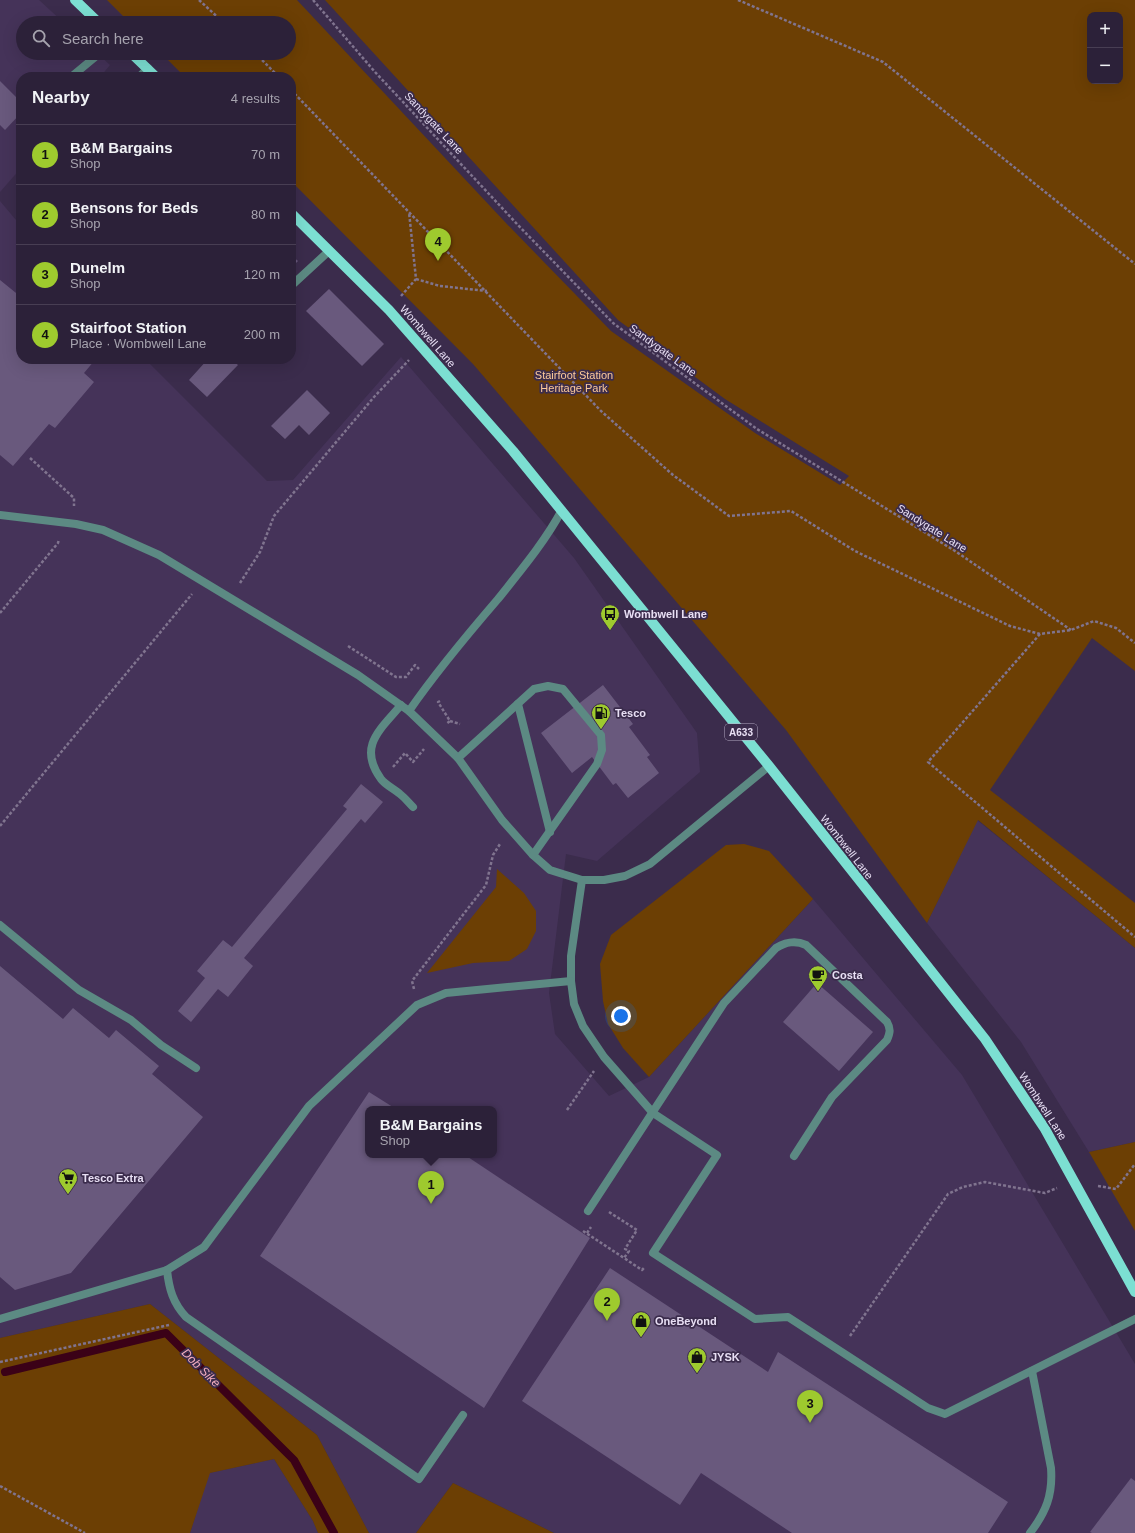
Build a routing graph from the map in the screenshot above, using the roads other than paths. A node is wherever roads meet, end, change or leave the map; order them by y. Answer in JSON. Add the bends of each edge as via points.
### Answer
{"nodes":[{"id":1,"x":75,"y":0,"type":"edge"},
{"id":2,"x":92,"y":16,"type":"edge"},
{"id":3,"x":92,"y":60,"type":"edge"},
{"id":4,"x":139,"y":60,"type":"edge"},
{"id":5,"x":148,"y":68,"type":"junction"},
{"id":6,"x":77,"y":72,"type":"edge"},
{"id":7,"x":144,"y":72,"type":"edge"},
{"id":8,"x":152,"y":72,"type":"edge"},
{"id":9,"x":296,"y":218,"type":"edge"},
{"id":10,"x":329,"y":251,"type":"junction"},
{"id":11,"x":296,"y":281,"type":"edge"},
{"id":12,"x":562,"y":510,"type":"junction"},
{"id":13,"x":0,"y":515,"type":"edge"},
{"id":14,"x":518,"y":704,"type":"junction"},
{"id":15,"x":402,"y":705,"type":"junction"},
{"id":16,"x":409,"y":711,"type":"junction"},
{"id":17,"x":458,"y":758,"type":"junction"},
{"id":18,"x":769,"y":766,"type":"junction"},
{"id":19,"x":413,"y":807,"type":"dead end"},
{"id":20,"x":550,"y":832,"type":"junction"},
{"id":21,"x":533,"y":855,"type":"junction"},
{"id":22,"x":582,"y":880,"type":"junction"},
{"id":23,"x":0,"y":925,"type":"edge"},
{"id":24,"x":571,"y":981,"type":"junction"},
{"id":25,"x":196,"y":1068,"type":"dead end"},
{"id":26,"x":653,"y":1113,"type":"junction"},
{"id":27,"x":794,"y":1156,"type":"dead end"},
{"id":28,"x":588,"y":1211,"type":"dead end"},
{"id":29,"x":167,"y":1270,"type":"junction"},
{"id":30,"x":1135,"y":1292,"type":"edge"},
{"id":31,"x":0,"y":1319,"type":"edge"},
{"id":32,"x":1135,"y":1320,"type":"edge"},
{"id":33,"x":1032,"y":1371,"type":"junction"},
{"id":34,"x":463,"y":1415,"type":"dead end"},
{"id":35,"x":1030,"y":1533,"type":"edge"}],
"edges":[{"from":1,"to":2,"type":"main road"},
{"from":3,"to":6,"type":"lane"},
{"from":4,"to":5,"type":"main road"},
{"from":5,"to":7,"type":"lane"},
{"from":5,"to":8,"type":"main road"},
{"from":9,"to":10,"type":"main road","name":"Wombwell Lane","number":"A633"},
{"from":10,"to":11,"type":"lane"},
{"from":10,"to":12,"type":"main road","name":"Wombwell Lane","number":"A633","via":[[389,310]]},
{"from":12,"to":16,"type":"lane","via":[[530,560],[431,679]]},
{"from":12,"to":18,"type":"main road","name":"Wombwell Lane","number":"A633"},
{"from":13,"to":15,"type":"lane","via":[[76,524],[103,530],[159,555],[346,668]]},
{"from":14,"to":17,"type":"lane"},
{"from":14,"to":20,"type":"lane"},
{"from":14,"to":20,"type":"lane","via":[[534,689],[548,686],[563,689],[601,735],[602,750],[597,764]]},
{"from":15,"to":16,"type":"lane"},
{"from":15,"to":19,"type":"lane","via":[[372,741],[370,752],[381,780],[401,794]]},
{"from":16,"to":17,"type":"lane"},
{"from":17,"to":21,"type":"lane","via":[[510,829]]},
{"from":18,"to":22,"type":"lane","via":[[650,864],[625,876],[604,880]]},
{"from":18,"to":30,"type":"main road","name":"Wombwell Lane","number":"A633","via":[[985,1039],[1045,1129]]},
{"from":20,"to":21,"type":"lane"},
{"from":21,"to":22,"type":"lane","via":[[550,870]]},
{"from":22,"to":24,"type":"lane","via":[[571,956]]},
{"from":23,"to":25,"type":"lane","via":[[79,990],[131,1020],[161,1045]]},
{"from":24,"to":26,"type":"lane","via":[[574,1004],[583,1026],[604,1057]]},
{"from":24,"to":29,"type":"lane","via":[[446,993],[417,1005],[309,1106],[204,1247]]},
{"from":26,"to":27,"type":"lane","via":[[724,1003],[776,948],[783,944],[799,942],[806,945],[887,1022],[890,1033],[887,1040],[832,1097]]},
{"from":26,"to":28,"type":"lane"},
{"from":26,"to":33,"type":"lane","via":[[717,1155],[653,1253],[755,1319],[788,1317],[928,1408],[946,1414]]},
{"from":29,"to":31,"type":"lane"},
{"from":29,"to":34,"type":"lane","via":[[169,1292],[179,1310],[192,1321],[419,1479]]},
{"from":32,"to":33,"type":"lane"},
{"from":33,"to":35,"type":"lane","via":[[1052,1483],[1050,1499],[1042,1518]]}]}
